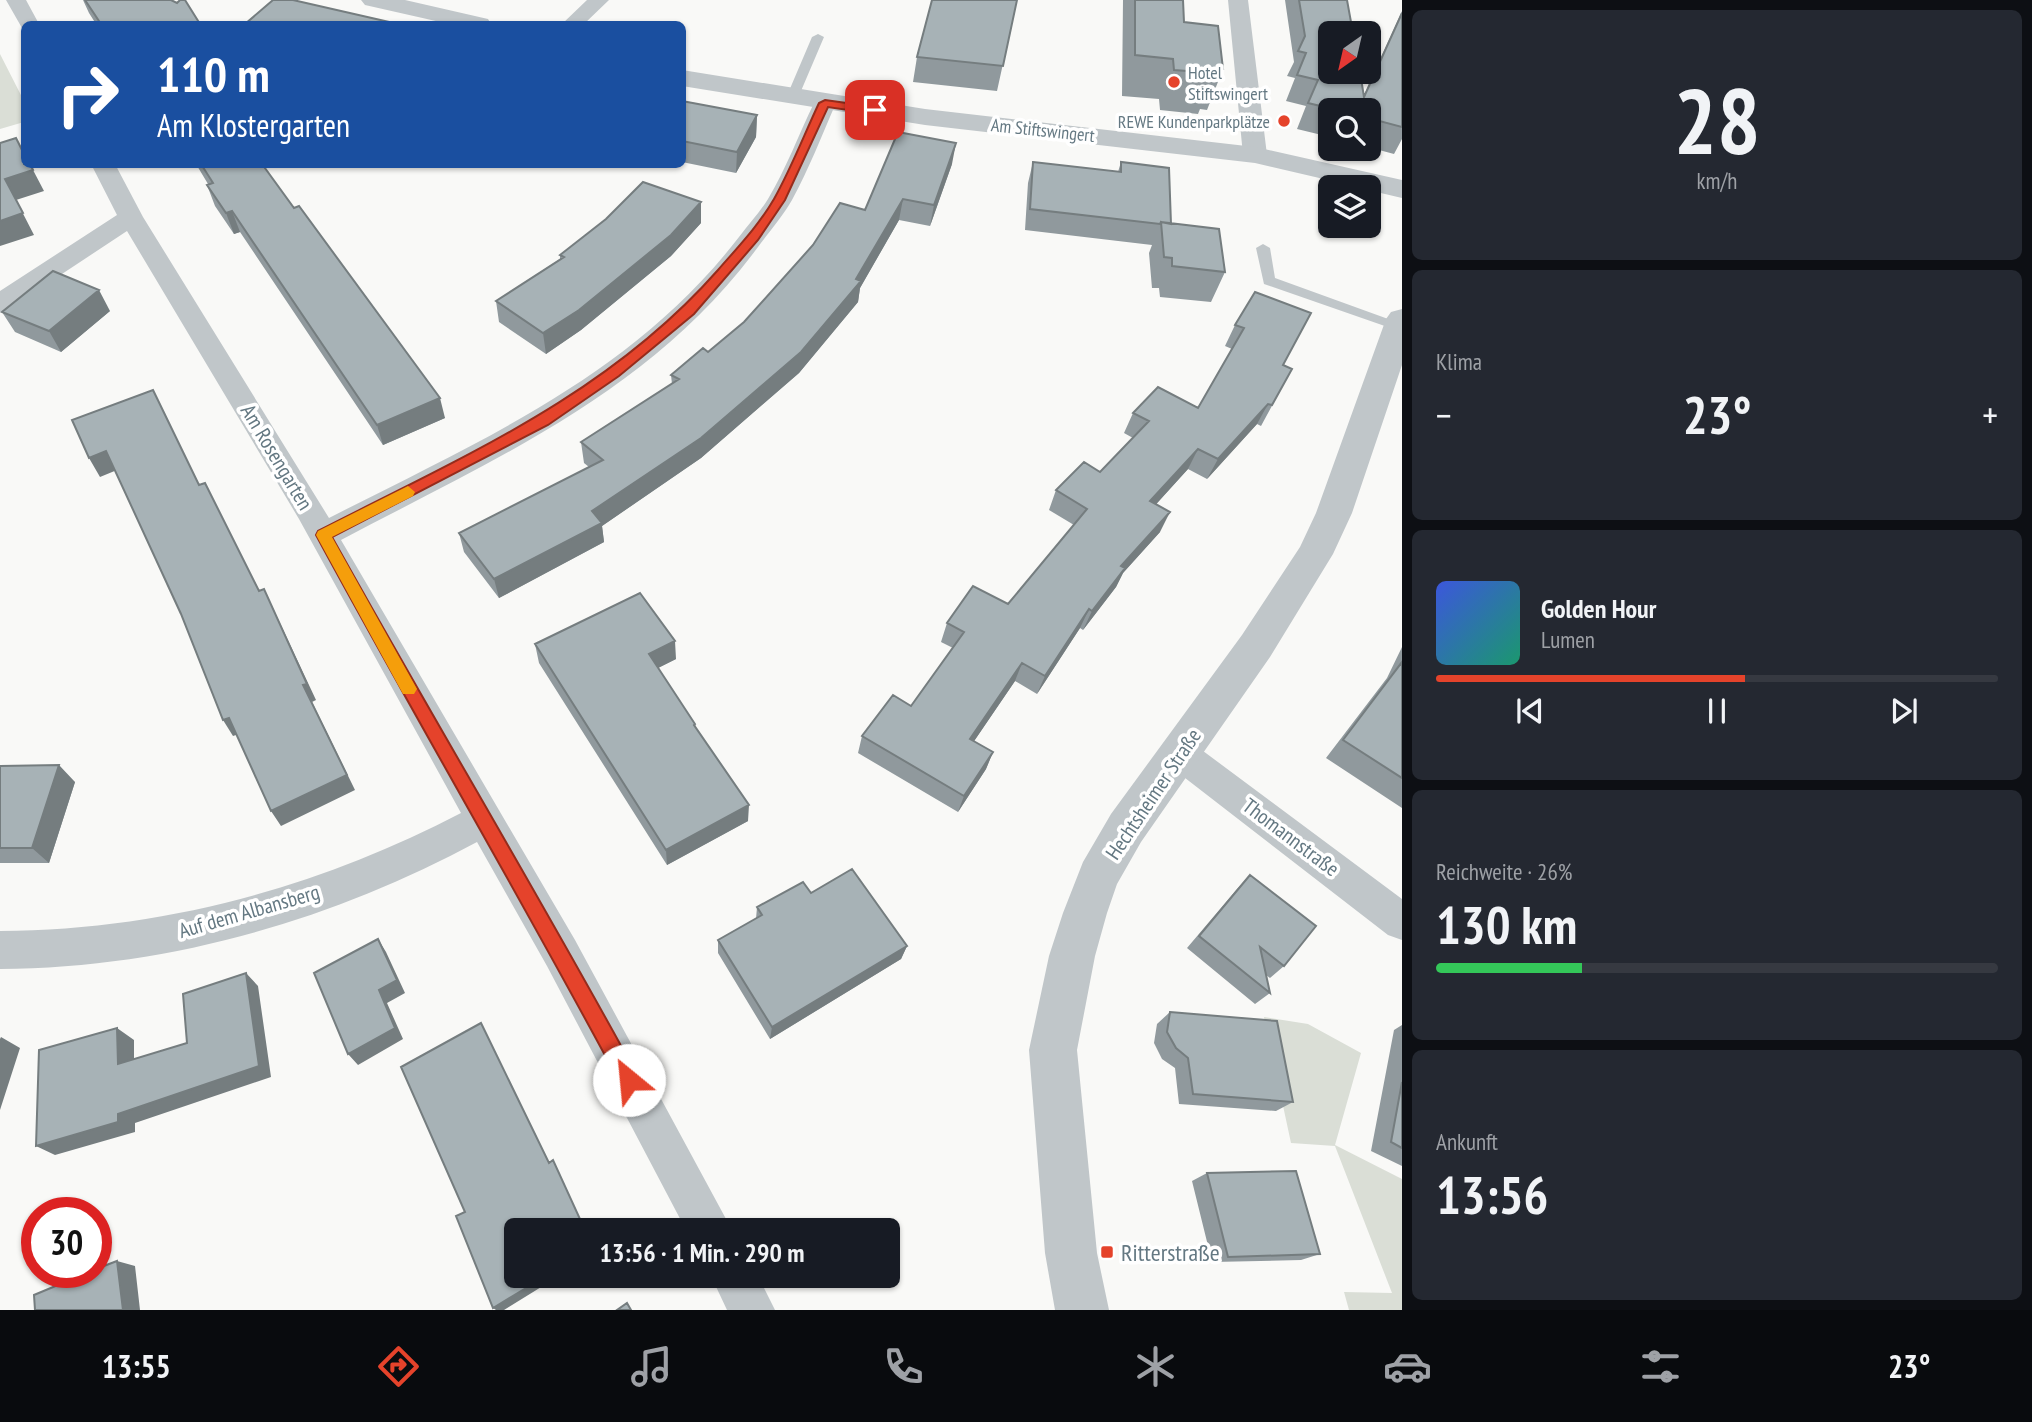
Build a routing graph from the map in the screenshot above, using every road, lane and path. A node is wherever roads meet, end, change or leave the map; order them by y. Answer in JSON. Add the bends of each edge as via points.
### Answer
{"nodes":[{"id":1,"x":16,"y":0,"type":"edge"},
{"id":2,"x":373,"y":0,"type":"edge"},
{"id":3,"x":599,"y":0,"type":"edge"},
{"id":4,"x":1238,"y":0,"type":"edge"},
{"id":5,"x":27,"y":21,"type":"edge"},
{"id":6,"x":466,"y":21,"type":"edge"},
{"id":7,"x":575,"y":21,"type":"edge"},
{"id":8,"x":818,"y":37,"type":"dead end"},
{"id":9,"x":686,"y":79,"type":"edge"},
{"id":10,"x":792,"y":98,"type":"junction"},
{"id":11,"x":825,"y":103,"type":"junction"},
{"id":12,"x":1255,"y":155,"type":"junction"},
{"id":13,"x":105,"y":168,"type":"edge"},
{"id":14,"x":1402,"y":189,"type":"edge"},
{"id":15,"x":131,"y":218,"type":"junction"},
{"id":16,"x":1263,"y":248,"type":"dead end"},
{"id":17,"x":0,"y":303,"type":"edge"},
{"id":18,"x":1400,"y":324,"type":"edge"},
{"id":19,"x":323,"y":535,"type":"junction"},
{"id":20,"x":1179,"y":753,"type":"junction"},
{"id":21,"x":485,"y":819,"type":"junction"},
{"id":22,"x":1402,"y":922,"type":"edge"},
{"id":23,"x":0,"y":950,"type":"edge"},
{"id":24,"x":704,"y":1218,"type":"edge"},
{"id":25,"x":740,"y":1288,"type":"edge"},
{"id":26,"x":752,"y":1310,"type":"edge"},
{"id":27,"x":1082,"y":1310,"type":"edge"}],
"edges":[{"from":1,"to":5,"type":"street"},
{"from":2,"to":6,"type":"street"},
{"from":3,"to":7,"type":"street"},
{"from":4,"to":12,"type":"street"},
{"from":8,"to":10,"type":"lane"},
{"from":9,"to":10,"type":"street","name":"Am Stiftswingert"},
{"from":10,"to":11,"type":"street","name":"Am Stiftswingert"},
{"from":11,"to":12,"type":"street","name":"Am Stiftswingert"},
{"from":11,"to":19,"type":"street","via":[[766,220],[725,273],[682,317],[615,373],[543,421]]},
{"from":12,"to":14,"type":"street","name":"Am Stiftswingert"},
{"from":13,"to":15,"type":"street","name":"Am Rosengarten"},
{"from":15,"to":17,"type":"street"},
{"from":15,"to":19,"type":"street","name":"Am Rosengarten"},
{"from":16,"to":18,"type":"lane","via":[[1269,281]]},
{"from":18,"to":20,"type":"street","name":"Hechtsheimer Straße","via":[[1334,513],[1315,554]]},
{"from":19,"to":21,"type":"street","name":"Am Rosengarten"},
{"from":20,"to":22,"type":"street","name":"Thomannstraße"},
{"from":20,"to":27,"type":"street","name":"Hechtsheimer Straße","via":[[1098,876],[1072,956],[1054,1050],[1072,1253]]},
{"from":21,"to":23,"type":"street","name":"Auf dem Albansberg","via":[[385,869],[258,913],[136,941]]},
{"from":21,"to":24,"type":"street","name":"Am Rosengarten"},
{"from":25,"to":26,"type":"street"}]}
